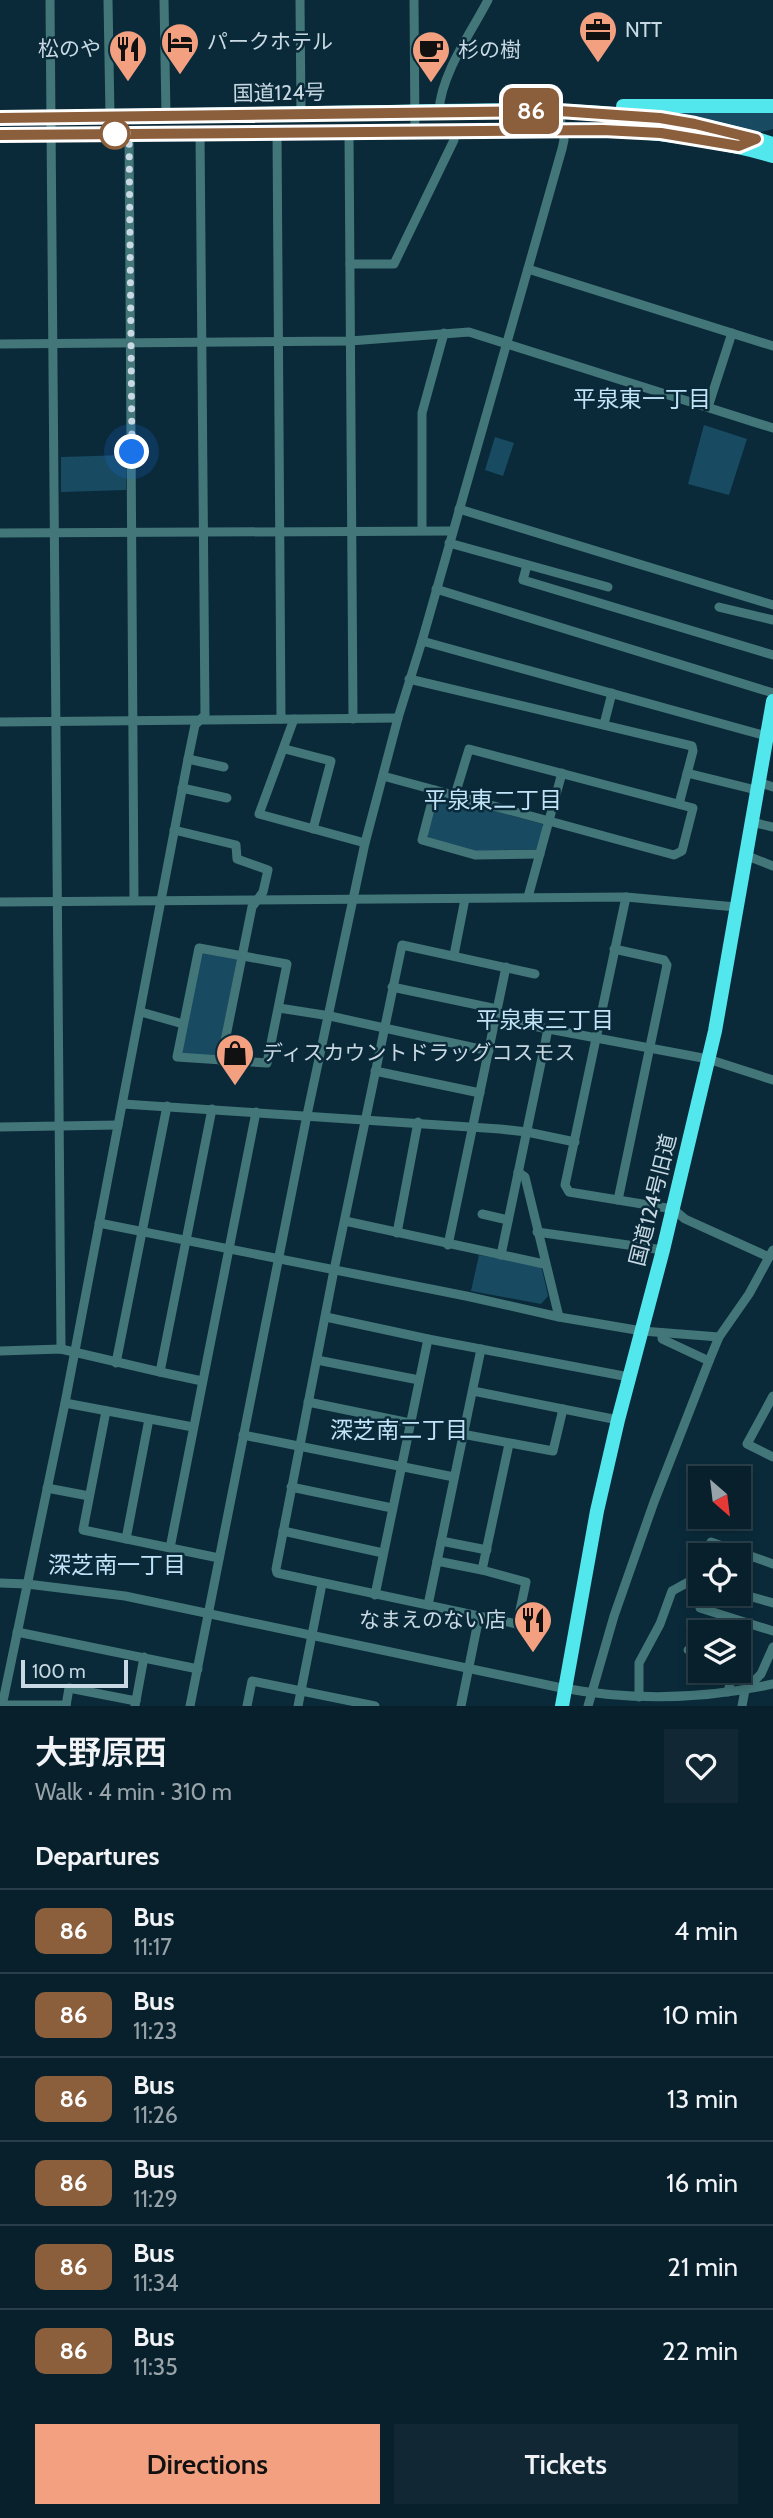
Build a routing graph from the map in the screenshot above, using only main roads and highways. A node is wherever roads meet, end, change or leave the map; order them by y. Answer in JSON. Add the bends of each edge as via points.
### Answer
{"nodes":[{"id":1,"x":773,"y":106,"type":"edge"},
{"id":2,"x":559,"y":111,"type":"junction"},
{"id":3,"x":0,"y":118,"type":"edge"},
{"id":4,"x":773,"y":133,"type":"edge"},
{"id":5,"x":0,"y":135,"type":"edge"},
{"id":6,"x":756,"y":139,"type":"junction"},
{"id":7,"x":773,"y":144,"type":"edge"},
{"id":8,"x":739,"y":146,"type":"junction"},
{"id":9,"x":773,"y":156,"type":"edge"},
{"id":10,"x":773,"y":701,"type":"edge"},
{"id":11,"x":562,"y":1706,"type":"edge"}],
"edges":[{"from":1,"to":2,"type":"highway","name":"国道124号"},
{"from":2,"to":3,"type":"highway","name":"国道124号"},
{"from":2,"to":6,"type":"highway","name":"国道124号","via":[[660,118]]},
{"from":4,"to":6,"type":"highway"},
{"from":5,"to":8,"type":"highway","name":"国道124号","via":[[563,130],[661,133]]},
{"from":6,"to":7,"type":"highway","name":"国道124号"},
{"from":6,"to":8,"type":"highway"},
{"from":8,"to":9,"type":"highway","name":"国道124号"},
{"from":10,"to":11,"type":"highway","name":"国道124号旧道","via":[[708,1059],[597,1511]]}]}
